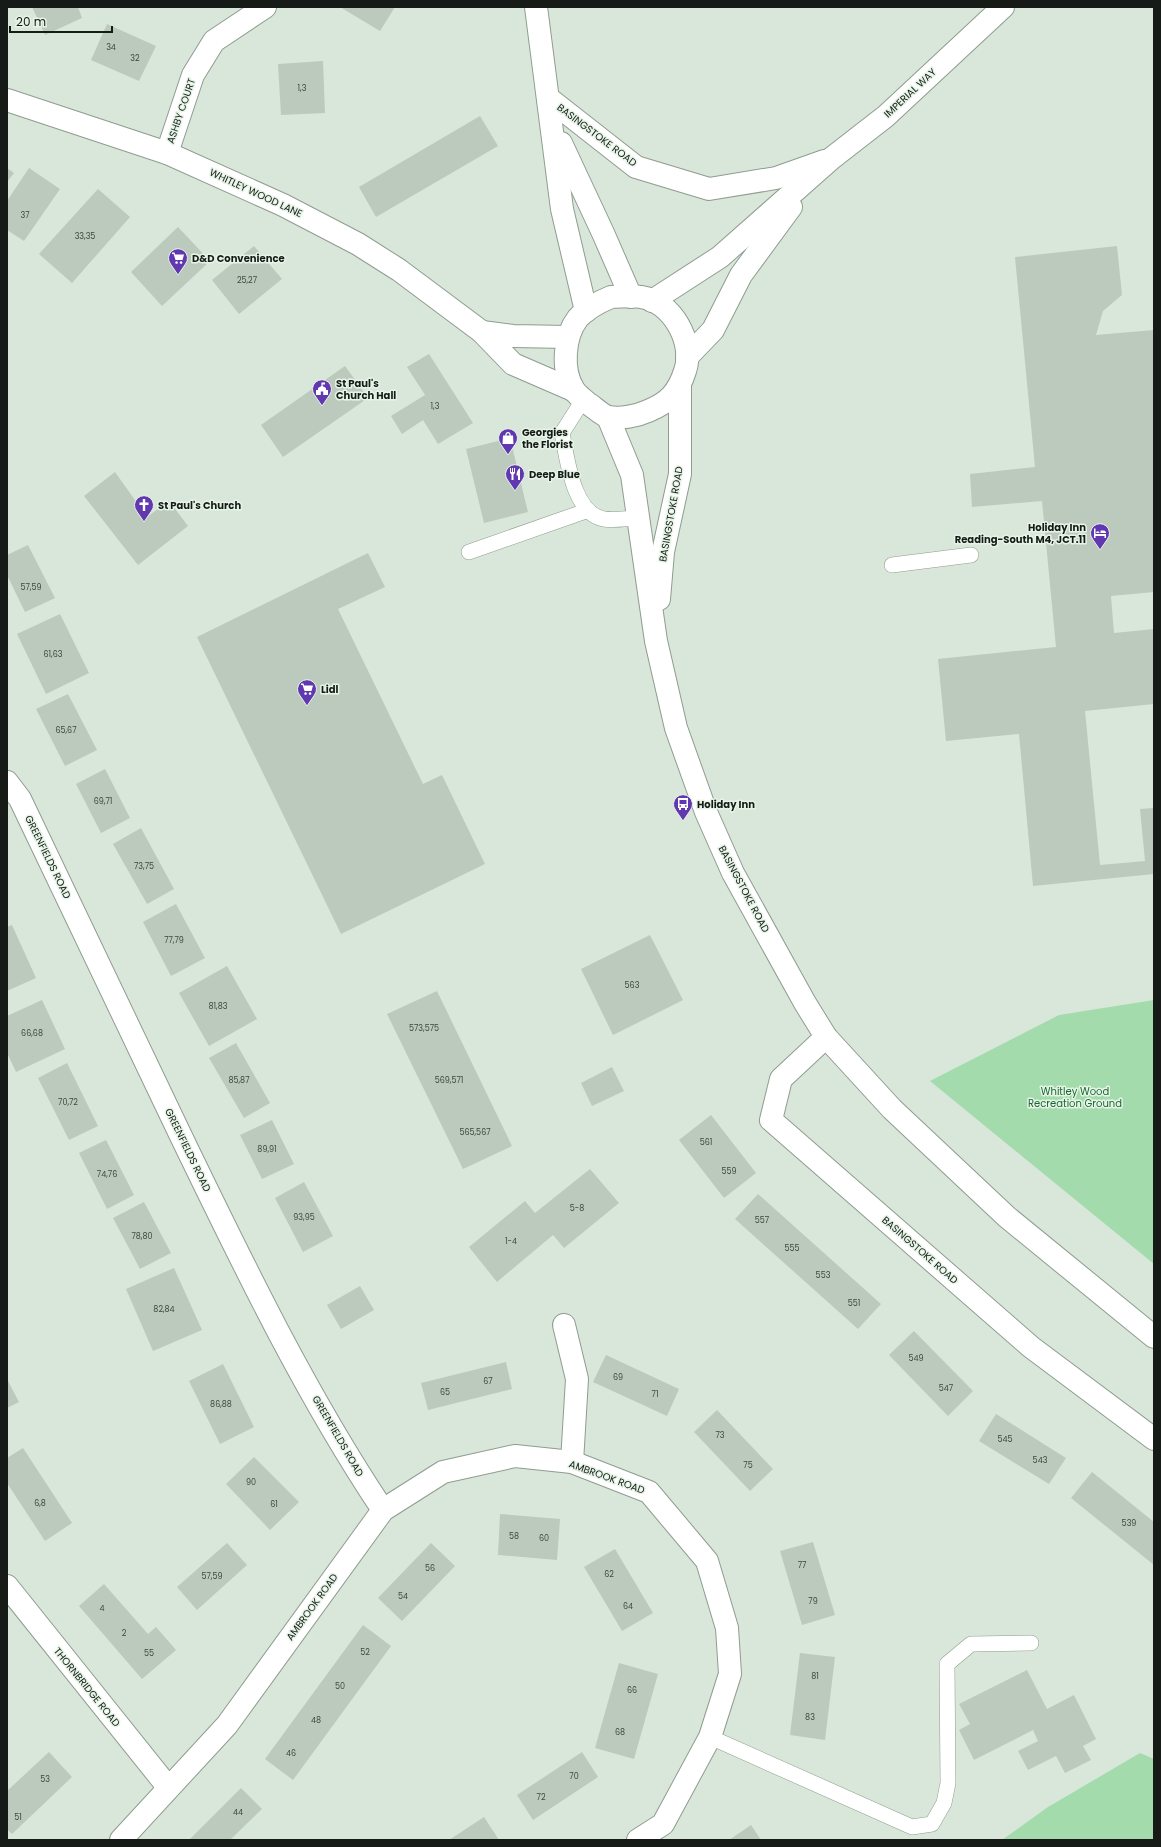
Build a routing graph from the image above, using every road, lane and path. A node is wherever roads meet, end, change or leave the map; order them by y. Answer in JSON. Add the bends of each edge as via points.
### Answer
{"nodes":[{"id":1,"x":265,"y":7,"type":"edge"},
{"id":2,"x":536,"y":7,"type":"edge"},
{"id":3,"x":1002,"y":7,"type":"edge"},
{"id":4,"x":548,"y":98,"type":"junction"},
{"id":5,"x":7,"y":100,"type":"edge"},
{"id":6,"x":167,"y":153,"type":"junction"},
{"id":7,"x":832,"y":158,"type":"junction"},
{"id":8,"x":814,"y":175,"type":"junction"},
{"id":9,"x":631,"y":297,"type":"junction"},
{"id":10,"x":652,"y":301,"type":"junction"},
{"id":11,"x":586,"y":312,"type":"junction"},
{"id":12,"x":482,"y":332,"type":"junction"},
{"id":13,"x":568,"y":337,"type":"junction"},
{"id":14,"x":687,"y":357,"type":"junction"},
{"id":15,"x":680,"y":386,"type":"junction"},
{"id":16,"x":578,"y":395,"type":"junction"},
{"id":17,"x":608,"y":417,"type":"junction"},
{"id":18,"x":586,"y":511,"type":"junction"},
{"id":19,"x":638,"y":518,"type":"junction"},
{"id":20,"x":469,"y":552,"type":"dead end"},
{"id":21,"x":970,"y":555,"type":"dead end"},
{"id":22,"x":892,"y":565,"type":"dead end"},
{"id":23,"x":656,"y":641,"type":"junction"},
{"id":24,"x":7,"y":782,"type":"edge"},
{"id":25,"x":826,"y":1037,"type":"junction"},
{"id":26,"x":564,"y":1325,"type":"dead end"},
{"id":27,"x":1154,"y":1337,"type":"edge"},
{"id":28,"x":1154,"y":1439,"type":"edge"},
{"id":29,"x":572,"y":1462,"type":"junction"},
{"id":30,"x":383,"y":1510,"type":"junction"},
{"id":31,"x":7,"y":1586,"type":"edge"},
{"id":32,"x":1031,"y":1643,"type":"dead end"},
{"id":33,"x":710,"y":1737,"type":"junction"},
{"id":34,"x":168,"y":1787,"type":"junction"},
{"id":35,"x":121,"y":1840,"type":"edge"},
{"id":36,"x":638,"y":1840,"type":"edge"}],
"edges":[{"from":1,"to":6,"type":"street","name":"ASHBY COURT","via":[[214,41],[193,75]]},
{"from":2,"to":4,"type":"street","name":"BASINGSTOKE ROAD"},
{"from":3,"to":7,"type":"street","name":"IMPERIAL WAY","via":[[886,116]]},
{"from":4,"to":7,"type":"street","name":"BASINGSTOKE ROAD","via":[[636,167],[709,188],[776,178]]},
{"from":4,"to":9,"type":"street","name":"BASINGSTOKE ROAD","via":[[561,146]]},
{"from":4,"to":11,"type":"street","name":"BASINGSTOKE ROAD","via":[[562,209]]},
{"from":5,"to":6,"type":"street","name":"WHITLEY WOOD LANE"},
{"from":6,"to":12,"type":"street","name":"WHITLEY WOOD LANE","via":[[283,205],[358,244],[400,270]]},
{"from":7,"to":8,"type":"street","name":"IMPERIAL WAY"},
{"from":8,"to":10,"type":"street","name":"IMPERIAL WAY","via":[[720,257]]},
{"from":8,"to":14,"type":"street","name":"IMPERIAL WAY","via":[[741,275],[713,330]]},
{"from":9,"to":10,"type":"street","via":[[642,297]]},
{"from":9,"to":11,"type":"street","via":[[611,297],[596,303]]},
{"from":10,"to":14,"type":"street","via":[[676,320],[686,340]]},
{"from":11,"to":13,"type":"street","via":[[578,318]]},
{"from":12,"to":13,"type":"street","name":"WHITLEY WOOD LANE","via":[[513,336]]},
{"from":12,"to":16,"type":"street","name":"WHITLEY WOOD LANE","via":[[513,364]]},
{"from":13,"to":16,"type":"street","via":[[565,357],[567,370]]},
{"from":14,"to":15,"type":"street","via":[[688,364]]},
{"from":15,"to":17,"type":"street","via":[[663,405],[637,415]]},
{"from":15,"to":23,"type":"street","name":"BASINGSTOKE ROAD","via":[[680,474],[663,552]]},
{"from":16,"to":17,"type":"street"},
{"from":16,"to":18,"type":"lane","via":[[562,432],[572,481]]},
{"from":17,"to":19,"type":"street","name":"BASINGSTOKE ROAD","via":[[632,475]]},
{"from":18,"to":19,"type":"lane","via":[[604,519]]},
{"from":18,"to":20,"type":"lane"},
{"from":19,"to":23,"type":"street","name":"BASINGSTOKE ROAD"},
{"from":21,"to":22,"type":"lane"},
{"from":23,"to":25,"type":"street","name":"BASINGSTOKE ROAD","via":[[676,728],[706,812],[733,873]]},
{"from":24,"to":30,"type":"street","name":"GREENFIELDS ROAD","via":[[20,799],[219,1216],[347,1456]]},
{"from":25,"to":27,"type":"street","name":"BASINGSTOKE ROAD","via":[[892,1109],[1007,1217]]},
{"from":25,"to":28,"type":"street","name":"BASINGSTOKE ROAD","via":[[781,1079],[771,1120],[1031,1348]]},
{"from":26,"to":29,"type":"street","via":[[576,1379]]},
{"from":29,"to":30,"type":"street","name":"AMBROOK ROAD","via":[[515,1456],[442,1472]]},
{"from":29,"to":33,"type":"street","name":"AMBROOK ROAD","via":[[649,1492],[707,1561],[727,1628],[730,1674]]},
{"from":30,"to":34,"type":"street","name":"AMBROOK ROAD","via":[[227,1725]]},
{"from":31,"to":34,"type":"street","name":"THORNBRIDGE ROAD"},
{"from":32,"to":33,"type":"lane","via":[[971,1644],[947,1664],[948,1783],[944,1803],[932,1824],[912,1827]]},
{"from":33,"to":36,"type":"street","name":"AMBROOK ROAD","via":[[663,1824]]},
{"from":34,"to":35,"type":"street","name":"AMBROOK ROAD"}]}
